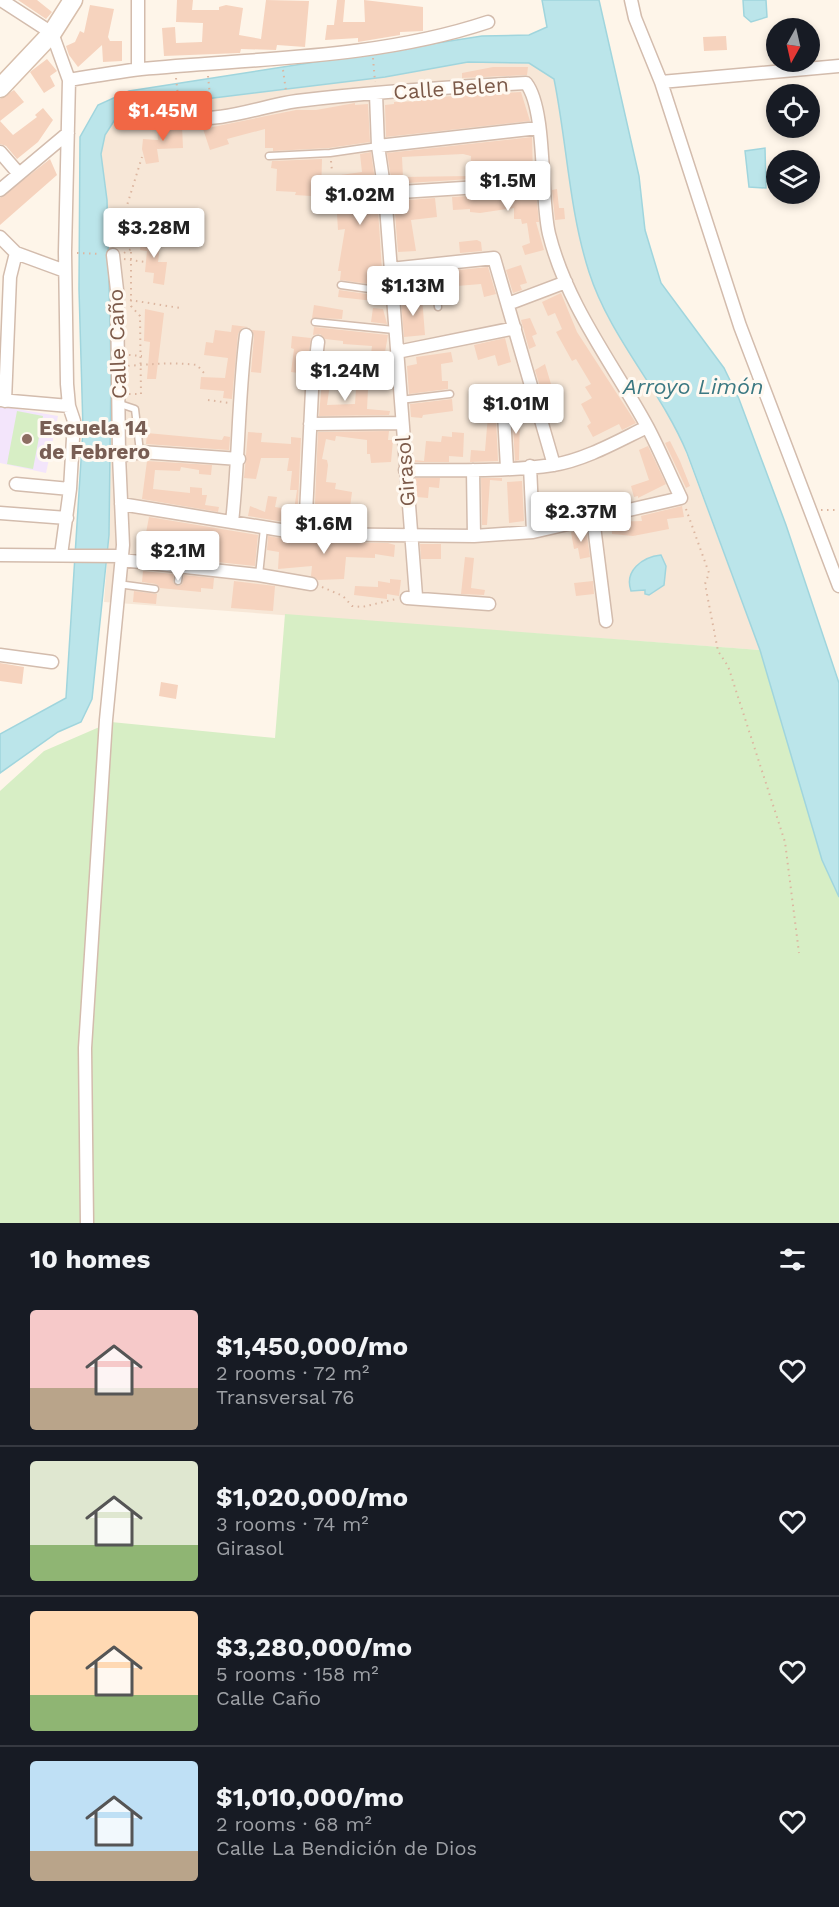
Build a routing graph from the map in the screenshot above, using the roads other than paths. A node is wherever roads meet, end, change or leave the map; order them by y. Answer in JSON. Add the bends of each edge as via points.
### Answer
{"nodes":[{"id":1,"x":1,"y":0,"type":"edge"},
{"id":2,"x":73,"y":0,"type":"edge"},
{"id":3,"x":138,"y":0,"type":"edge"},
{"id":4,"x":631,"y":0,"type":"edge"},
{"id":5,"x":488,"y":22,"type":"dead end"},
{"id":6,"x":52,"y":33,"type":"junction"},
{"id":7,"x":839,"y":66,"type":"edge"},
{"id":8,"x":138,"y":69,"type":"junction"},
{"id":9,"x":69,"y":80,"type":"junction"},
{"id":10,"x":661,"y":82,"type":"junction"},
{"id":11,"x":2,"y":84,"type":"edge"},
{"id":12,"x":376,"y":92,"type":"junction"},
{"id":13,"x":181,"y":110,"type":"road end"},
{"id":14,"x":538,"y":128,"type":"junction"},
{"id":15,"x":68,"y":133,"type":"junction"},
{"id":16,"x":378,"y":146,"type":"junction"},
{"id":17,"x":0,"y":152,"type":"edge"},
{"id":18,"x":269,"y":156,"type":"dead end"},
{"id":19,"x":19,"y":174,"type":"junction"},
{"id":20,"x":542,"y":183,"type":"junction"},
{"id":21,"x":0,"y":190,"type":"edge"},
{"id":22,"x":385,"y":193,"type":"junction"},
{"id":23,"x":0,"y":237,"type":"edge"},
{"id":24,"x":16,"y":253,"type":"junction"},
{"id":25,"x":110,"y":255,"type":"road end"},
{"id":26,"x":433,"y":264,"type":"junction"},
{"id":27,"x":390,"y":269,"type":"junction"},
{"id":28,"x":66,"y":271,"type":"junction"},
{"id":29,"x":566,"y":282,"type":"junction"},
{"id":30,"x":341,"y":285,"type":"dead end"},
{"id":31,"x":391,"y":292,"type":"junction"},
{"id":32,"x":508,"y":304,"type":"junction"},
{"id":33,"x":438,"y":307,"type":"dead end"},
{"id":34,"x":315,"y":322,"type":"dead end"},
{"id":35,"x":514,"y":328,"type":"junction"},
{"id":36,"x":394,"y":330,"type":"junction"},
{"id":37,"x":246,"y":335,"type":"dead end"},
{"id":38,"x":318,"y":342,"type":"dead end"},
{"id":39,"x":397,"y":352,"type":"junction"},
{"id":40,"x":450,"y":394,"type":"dead end"},
{"id":41,"x":503,"y":396,"type":"dead end"},
{"id":42,"x":399,"y":400,"type":"junction"},
{"id":43,"x":3,"y":401,"type":"edge"},
{"id":44,"x":120,"y":404,"type":"junction"},
{"id":45,"x":69,"y":406,"type":"junction"},
{"id":46,"x":401,"y":423,"type":"junction"},
{"id":47,"x":310,"y":424,"type":"junction"},
{"id":48,"x":647,"y":427,"type":"junction"},
{"id":49,"x":141,"y":452,"type":"junction"},
{"id":50,"x":119,"y":456,"type":"junction"},
{"id":51,"x":239,"y":459,"type":"junction"},
{"id":52,"x":554,"y":465,"type":"junction"},
{"id":53,"x":530,"y":466,"type":"junction"},
{"id":54,"x":507,"y":468,"type":"junction"},
{"id":55,"x":405,"y":470,"type":"junction"},
{"id":56,"x":473,"y":470,"type":"junction"},
{"id":57,"x":16,"y":484,"type":"dead end"},
{"id":58,"x":70,"y":489,"type":"junction"},
{"id":59,"x":121,"y":504,"type":"junction"},
{"id":60,"x":0,"y":513,"type":"edge"},
{"id":61,"x":67,"y":518,"type":"junction"},
{"id":62,"x":593,"y":518,"type":"junction"},
{"id":63,"x":232,"y":522,"type":"junction"},
{"id":64,"x":264,"y":527,"type":"junction"},
{"id":65,"x":533,"y":532,"type":"junction"},
{"id":66,"x":305,"y":534,"type":"junction"},
{"id":67,"x":409,"y":534,"type":"junction"},
{"id":68,"x":474,"y":536,"type":"junction"},
{"id":69,"x":0,"y":555,"type":"edge"},
{"id":70,"x":65,"y":555,"type":"junction"},
{"id":71,"x":119,"y":557,"type":"junction"},
{"id":72,"x":180,"y":567,"type":"junction"},
{"id":73,"x":259,"y":575,"type":"junction"},
{"id":74,"x":178,"y":581,"type":"dead end"},
{"id":75,"x":311,"y":584,"type":"road end"},
{"id":76,"x":118,"y":585,"type":"junction"},
{"id":77,"x":839,"y":586,"type":"edge"},
{"id":78,"x":155,"y":590,"type":"dead end"},
{"id":79,"x":489,"y":604,"type":"dead end"},
{"id":80,"x":606,"y":621,"type":"dead end"},
{"id":81,"x":0,"y":656,"type":"edge"},
{"id":82,"x":52,"y":662,"type":"dead end"},
{"id":83,"x":87,"y":1223,"type":"edge"}],
"edges":[{"from":1,"to":6,"type":"street"},
{"from":2,"to":6,"type":"street"},
{"from":3,"to":8,"type":"street"},
{"from":4,"to":10,"type":"street"},
{"from":5,"to":8,"type":"street","via":[[442,37],[395,44]]},
{"from":6,"to":9,"type":"street"},
{"from":6,"to":11,"type":"street"},
{"from":7,"to":10,"type":"street"},
{"from":8,"to":9,"type":"street"},
{"from":9,"to":15,"type":"street"},
{"from":10,"to":77,"type":"street","via":[[740,326]]},
{"from":12,"to":13,"type":"street","name":"Calle Belen","via":[[292,101],[212,117]]},
{"from":12,"to":14,"type":"street","name":"Calle Belen","via":[[526,83],[532,91]]},
{"from":12,"to":16,"type":"street","name":"Girasol"},
{"from":14,"to":16,"type":"street"},
{"from":14,"to":20,"type":"street"},
{"from":15,"to":19,"type":"street"},
{"from":15,"to":28,"type":"street"},
{"from":16,"to":18,"type":"lane"},
{"from":16,"to":22,"type":"street","name":"Girasol"},
{"from":17,"to":19,"type":"street"},
{"from":19,"to":21,"type":"street"},
{"from":20,"to":22,"type":"street"},
{"from":20,"to":29,"type":"street","via":[[549,234]]},
{"from":22,"to":27,"type":"street","name":"Girasol"},
{"from":23,"to":24,"type":"street"},
{"from":24,"to":28,"type":"street"},
{"from":24,"to":43,"type":"street","via":[[10,277]]},
{"from":25,"to":44,"type":"street","name":"Calle Caño"},
{"from":26,"to":27,"type":"street"},
{"from":26,"to":32,"type":"street","via":[[494,258]]},
{"from":26,"to":33,"type":"lane"},
{"from":27,"to":31,"type":"street","name":"Girasol"},
{"from":28,"to":45,"type":"street"},
{"from":29,"to":32,"type":"street"},
{"from":29,"to":48,"type":"street","via":[[604,357]]},
{"from":30,"to":31,"type":"lane"},
{"from":31,"to":36,"type":"street","name":"Girasol"},
{"from":32,"to":35,"type":"street"},
{"from":34,"to":36,"type":"lane"},
{"from":35,"to":39,"type":"street"},
{"from":35,"to":52,"type":"street"},
{"from":36,"to":39,"type":"street","name":"Girasol"},
{"from":37,"to":51,"type":"street","via":[[238,404]]},
{"from":38,"to":47,"type":"street"},
{"from":39,"to":42,"type":"street","name":"Girasol"},
{"from":40,"to":42,"type":"lane"},
{"from":41,"to":54,"type":"street"},
{"from":42,"to":46,"type":"street","name":"Girasol"},
{"from":43,"to":45,"type":"street"},
{"from":44,"to":49,"type":"lane","via":[[135,409]]},
{"from":44,"to":50,"type":"street","name":"Calle Caño"},
{"from":45,"to":58,"type":"street","via":[[74,421]]},
{"from":46,"to":47,"type":"street"},
{"from":46,"to":55,"type":"street","name":"Girasol"},
{"from":47,"to":66,"type":"street"},
{"from":48,"to":52,"type":"street","via":[[594,452]]},
{"from":48,"to":62,"type":"street","via":[[681,498]]},
{"from":49,"to":50,"type":"street"},
{"from":49,"to":51,"type":"street"},
{"from":50,"to":59,"type":"street","name":"Calle Caño"},
{"from":51,"to":63,"type":"street"},
{"from":52,"to":53,"type":"street"},
{"from":53,"to":54,"type":"street"},
{"from":53,"to":65,"type":"street"},
{"from":54,"to":56,"type":"street"},
{"from":55,"to":56,"type":"street"},
{"from":55,"to":67,"type":"street","name":"Girasol"},
{"from":56,"to":68,"type":"street"},
{"from":57,"to":58,"type":"street"},
{"from":58,"to":61,"type":"street"},
{"from":59,"to":63,"type":"street"},
{"from":59,"to":71,"type":"street","name":"Calle Caño"},
{"from":60,"to":61,"type":"street"},
{"from":61,"to":70,"type":"street"},
{"from":62,"to":65,"type":"street"},
{"from":62,"to":80,"type":"street"},
{"from":63,"to":64,"type":"street"},
{"from":64,"to":66,"type":"street"},
{"from":64,"to":73,"type":"lane"},
{"from":65,"to":68,"type":"street"},
{"from":66,"to":67,"type":"street"},
{"from":67,"to":68,"type":"street"},
{"from":67,"to":79,"type":"street","name":"Girasol","via":[[411,597]]},
{"from":69,"to":70,"type":"street"},
{"from":70,"to":71,"type":"street"},
{"from":71,"to":72,"type":"street"},
{"from":71,"to":76,"type":"street","name":"Calle Caño"},
{"from":72,"to":73,"type":"street"},
{"from":72,"to":74,"type":"lane"},
{"from":73,"to":75,"type":"street"},
{"from":76,"to":78,"type":"lane"},
{"from":76,"to":83,"type":"street","name":"Calle Caño","via":[[85,1048]]},
{"from":81,"to":82,"type":"street"}]}
